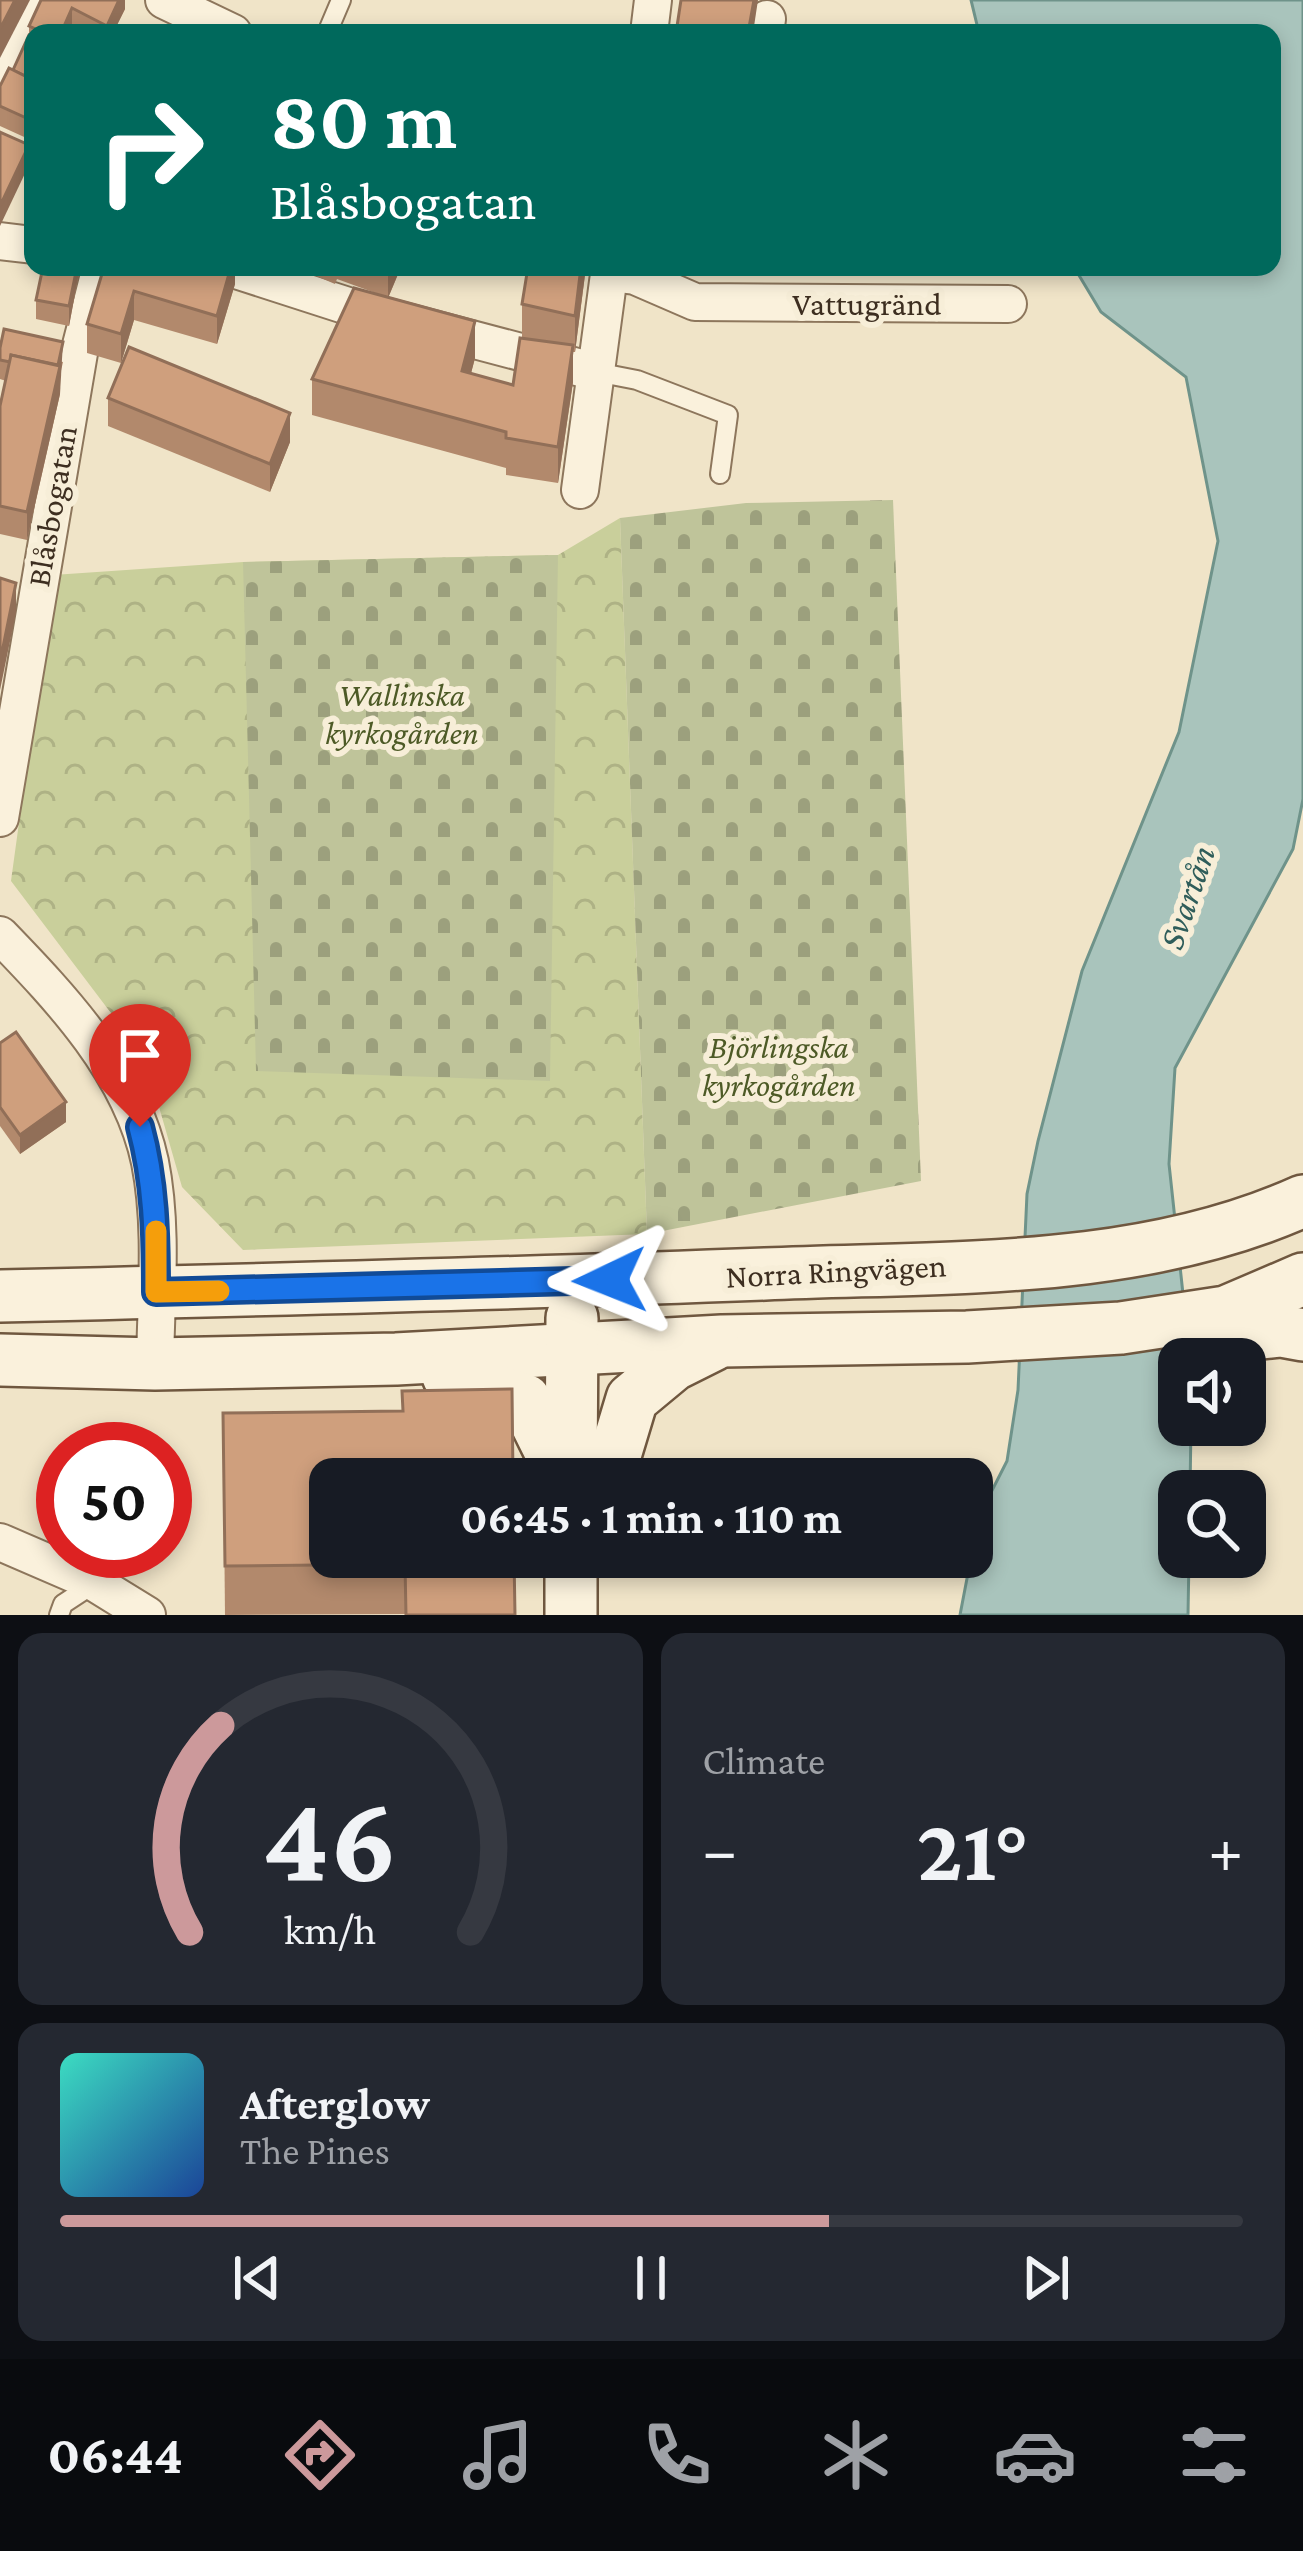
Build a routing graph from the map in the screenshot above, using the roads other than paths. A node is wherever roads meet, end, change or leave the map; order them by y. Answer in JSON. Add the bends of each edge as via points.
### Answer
{"nodes":[{"id":1,"x":164,"y":0,"type":"edge"},
{"id":2,"x":210,"y":24,"type":"edge"},
{"id":3,"x":24,"y":40,"type":"edge"},
{"id":4,"x":0,"y":89,"type":"edge"},
{"id":5,"x":99,"y":276,"type":"edge"},
{"id":6,"x":255,"y":276,"type":"edge"},
{"id":7,"x":609,"y":276,"type":"edge"},
{"id":8,"x":635,"y":276,"type":"edge"},
{"id":9,"x":729,"y":285,"type":"edge"},
{"id":10,"x":1008,"y":304,"type":"dead end"},
{"id":11,"x":596,"y":373,"type":"junction"},
{"id":12,"x":720,"y":474,"type":"dead end"},
{"id":13,"x":580,"y":490,"type":"dead end"},
{"id":14,"x":17,"y":593,"type":"edge"},
{"id":15,"x":0,"y":818,"type":"edge"},
{"id":16,"x":0,"y":935,"type":"edge"},
{"id":17,"x":1303,"y":1201,"type":"edge"},
{"id":18,"x":1252,"y":1224,"type":"junction"},
{"id":19,"x":1303,"y":1244,"type":"edge"},
{"id":20,"x":891,"y":1268,"type":"junction"},
{"id":21,"x":1303,"y":1279,"type":"edge"},
{"id":22,"x":573,"y":1282,"type":"junction"},
{"id":23,"x":156,"y":1292,"type":"junction"},
{"id":24,"x":0,"y":1296,"type":"edge"},
{"id":25,"x":1121,"y":1328,"type":"junction"},
{"id":26,"x":1303,"y":1335,"type":"edge"},
{"id":27,"x":722,"y":1341,"type":"junction"},
{"id":28,"x":571,"y":1349,"type":"junction"},
{"id":29,"x":396,"y":1359,"type":"junction"},
{"id":30,"x":0,"y":1360,"type":"edge"},
{"id":31,"x":155,"y":1364,"type":"junction"},
{"id":32,"x":556,"y":1458,"type":"edge"},
{"id":33,"x":568,"y":1458,"type":"edge"},
{"id":34,"x":614,"y":1458,"type":"edge"},
{"id":35,"x":0,"y":1542,"type":"edge"},
{"id":36,"x":571,"y":1578,"type":"edge"},
{"id":37,"x":95,"y":1583,"type":"junction"},
{"id":38,"x":59,"y":1615,"type":"edge"},
{"id":39,"x":148,"y":1615,"type":"edge"},
{"id":40,"x":571,"y":1615,"type":"edge"}],
"edges":[{"from":1,"to":2,"type":"street"},
{"from":3,"to":4,"type":"street"},
{"from":5,"to":14,"type":"street","name":"Blåsbogatan"},
{"from":6,"to":11,"type":"street"},
{"from":7,"to":11,"type":"street"},
{"from":8,"to":9,"type":"street","name":"Vattugränd","via":[[695,302]]},
{"from":9,"to":10,"type":"street","name":"Vattugränd"},
{"from":11,"to":12,"type":"lane","via":[[728,415]]},
{"from":11,"to":13,"type":"street"},
{"from":14,"to":15,"type":"street","name":"Blåsbogatan"},
{"from":16,"to":23,"type":"street","via":[[109,1064],[130,1101],[150,1164]]},
{"from":17,"to":18,"type":"main road","name":"Norra Ringvägen"},
{"from":18,"to":19,"type":"main road"},
{"from":18,"to":20,"type":"main road","name":"Norra Ringvägen","via":[[1114,1254]]},
{"from":20,"to":22,"type":"main road","name":"Norra Ringvägen"},
{"from":20,"to":28,"type":"main road","via":[[846,1298],[611,1313]]},
{"from":21,"to":25,"type":"main road","name":"Norra Ringvägen","via":[[1226,1312]]},
{"from":22,"to":23,"type":"main road","name":"Norra Ringvägen"},
{"from":22,"to":28,"type":"main road"},
{"from":23,"to":24,"type":"main road","name":"Norra Ringvägen"},
{"from":23,"to":31,"type":"street"},
{"from":25,"to":26,"type":"main road","via":[[1139,1346]]},
{"from":25,"to":27,"type":"main road","name":"Norra Ringvägen"},
{"from":27,"to":28,"type":"main road","name":"Norra Ringvägen"},
{"from":27,"to":34,"type":"main road","via":[[673,1365],[632,1399]]},
{"from":28,"to":29,"type":"main road","name":"Norra Ringvägen"},
{"from":28,"to":33,"type":"main road"},
{"from":29,"to":31,"type":"main road","name":"Norra Ringvägen"},
{"from":29,"to":32,"type":"main road","via":[[525,1400]]},
{"from":30,"to":31,"type":"main road","name":"Norra Ringvägen"},
{"from":35,"to":37,"type":"street"},
{"from":36,"to":40,"type":"main road"},
{"from":37,"to":38,"type":"lane"},
{"from":37,"to":39,"type":"street"}]}
